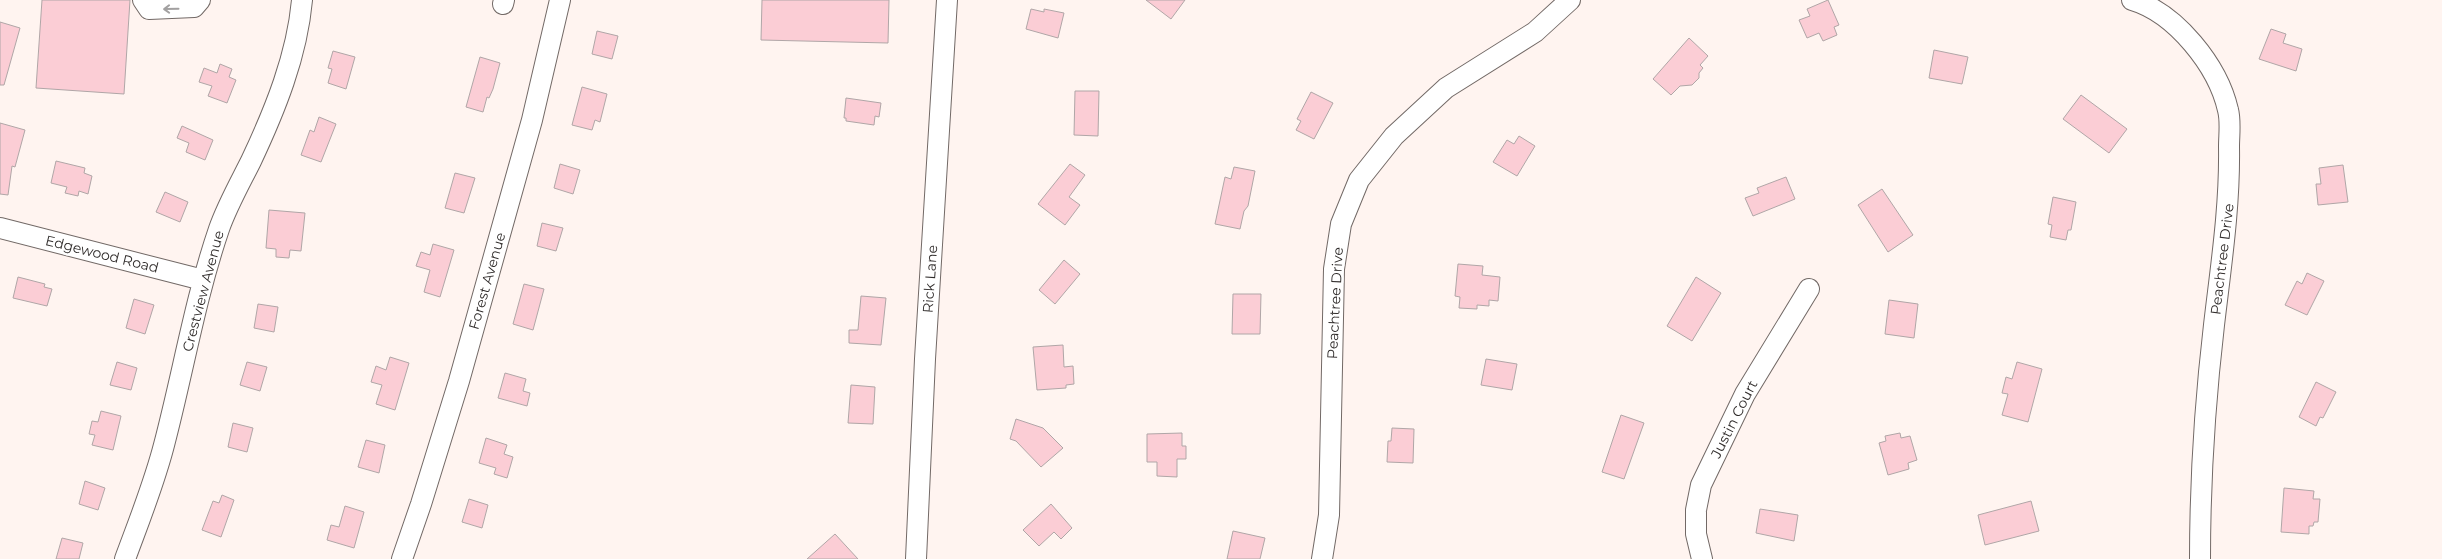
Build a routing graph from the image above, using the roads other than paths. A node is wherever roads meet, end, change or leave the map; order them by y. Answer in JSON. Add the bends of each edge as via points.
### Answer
{"nodes":[{"id":1,"x":143,"y":0,"type":"edge"},
{"id":2,"x":200,"y":0,"type":"edge"},
{"id":3,"x":302,"y":0,"type":"edge"},
{"id":4,"x":560,"y":0,"type":"edge"},
{"id":5,"x":947,"y":0,"type":"edge"},
{"id":6,"x":1570,"y":0,"type":"edge"},
{"id":7,"x":2132,"y":0,"type":"edge"},
{"id":8,"x":0,"y":228,"type":"edge"},
{"id":9,"x":203,"y":280,"type":"junction"},
{"id":10,"x":1809,"y":289,"type":"dead end"},
{"id":11,"x":125,"y":559,"type":"edge"},
{"id":12,"x":402,"y":559,"type":"edge"},
{"id":13,"x":916,"y":559,"type":"edge"},
{"id":14,"x":1322,"y":559,"type":"edge"},
{"id":15,"x":1702,"y":559,"type":"edge"},
{"id":16,"x":2200,"y":559,"type":"edge"}],
"edges":[{"from":2,"to":1,"type":"street","one_way":true,"via":[[194,8],[176,10],[149,9]]},
{"from":3,"to":9,"type":"street","name":"Crestview Avenue","via":[[294,54],[261,140],[220,227]]},
{"from":4,"to":12,"type":"street","name":"Forest Avenue","via":[[532,120],[459,381]]},
{"from":5,"to":13,"type":"street","name":"Rick Lane","via":[[925,349]]},
{"from":6,"to":14,"type":"street","name":"Peachtree Drive","via":[[1535,32],[1446,88],[1394,136],[1359,180],[1341,224],[1334,269],[1329,515]]},
{"from":7,"to":16,"type":"street","name":"Peachtree Drive","via":[[2174,24],[2207,61],[2228,111],[2230,194],[2208,378]]},
{"from":8,"to":9,"type":"street","name":"Edgewood Road"},
{"from":9,"to":11,"type":"street","name":"Crestview Avenue","via":[[164,446]]},
{"from":10,"to":15,"type":"street","name":"Justin Court","via":[[1745,394],[1701,485],[1696,534]]}]}
